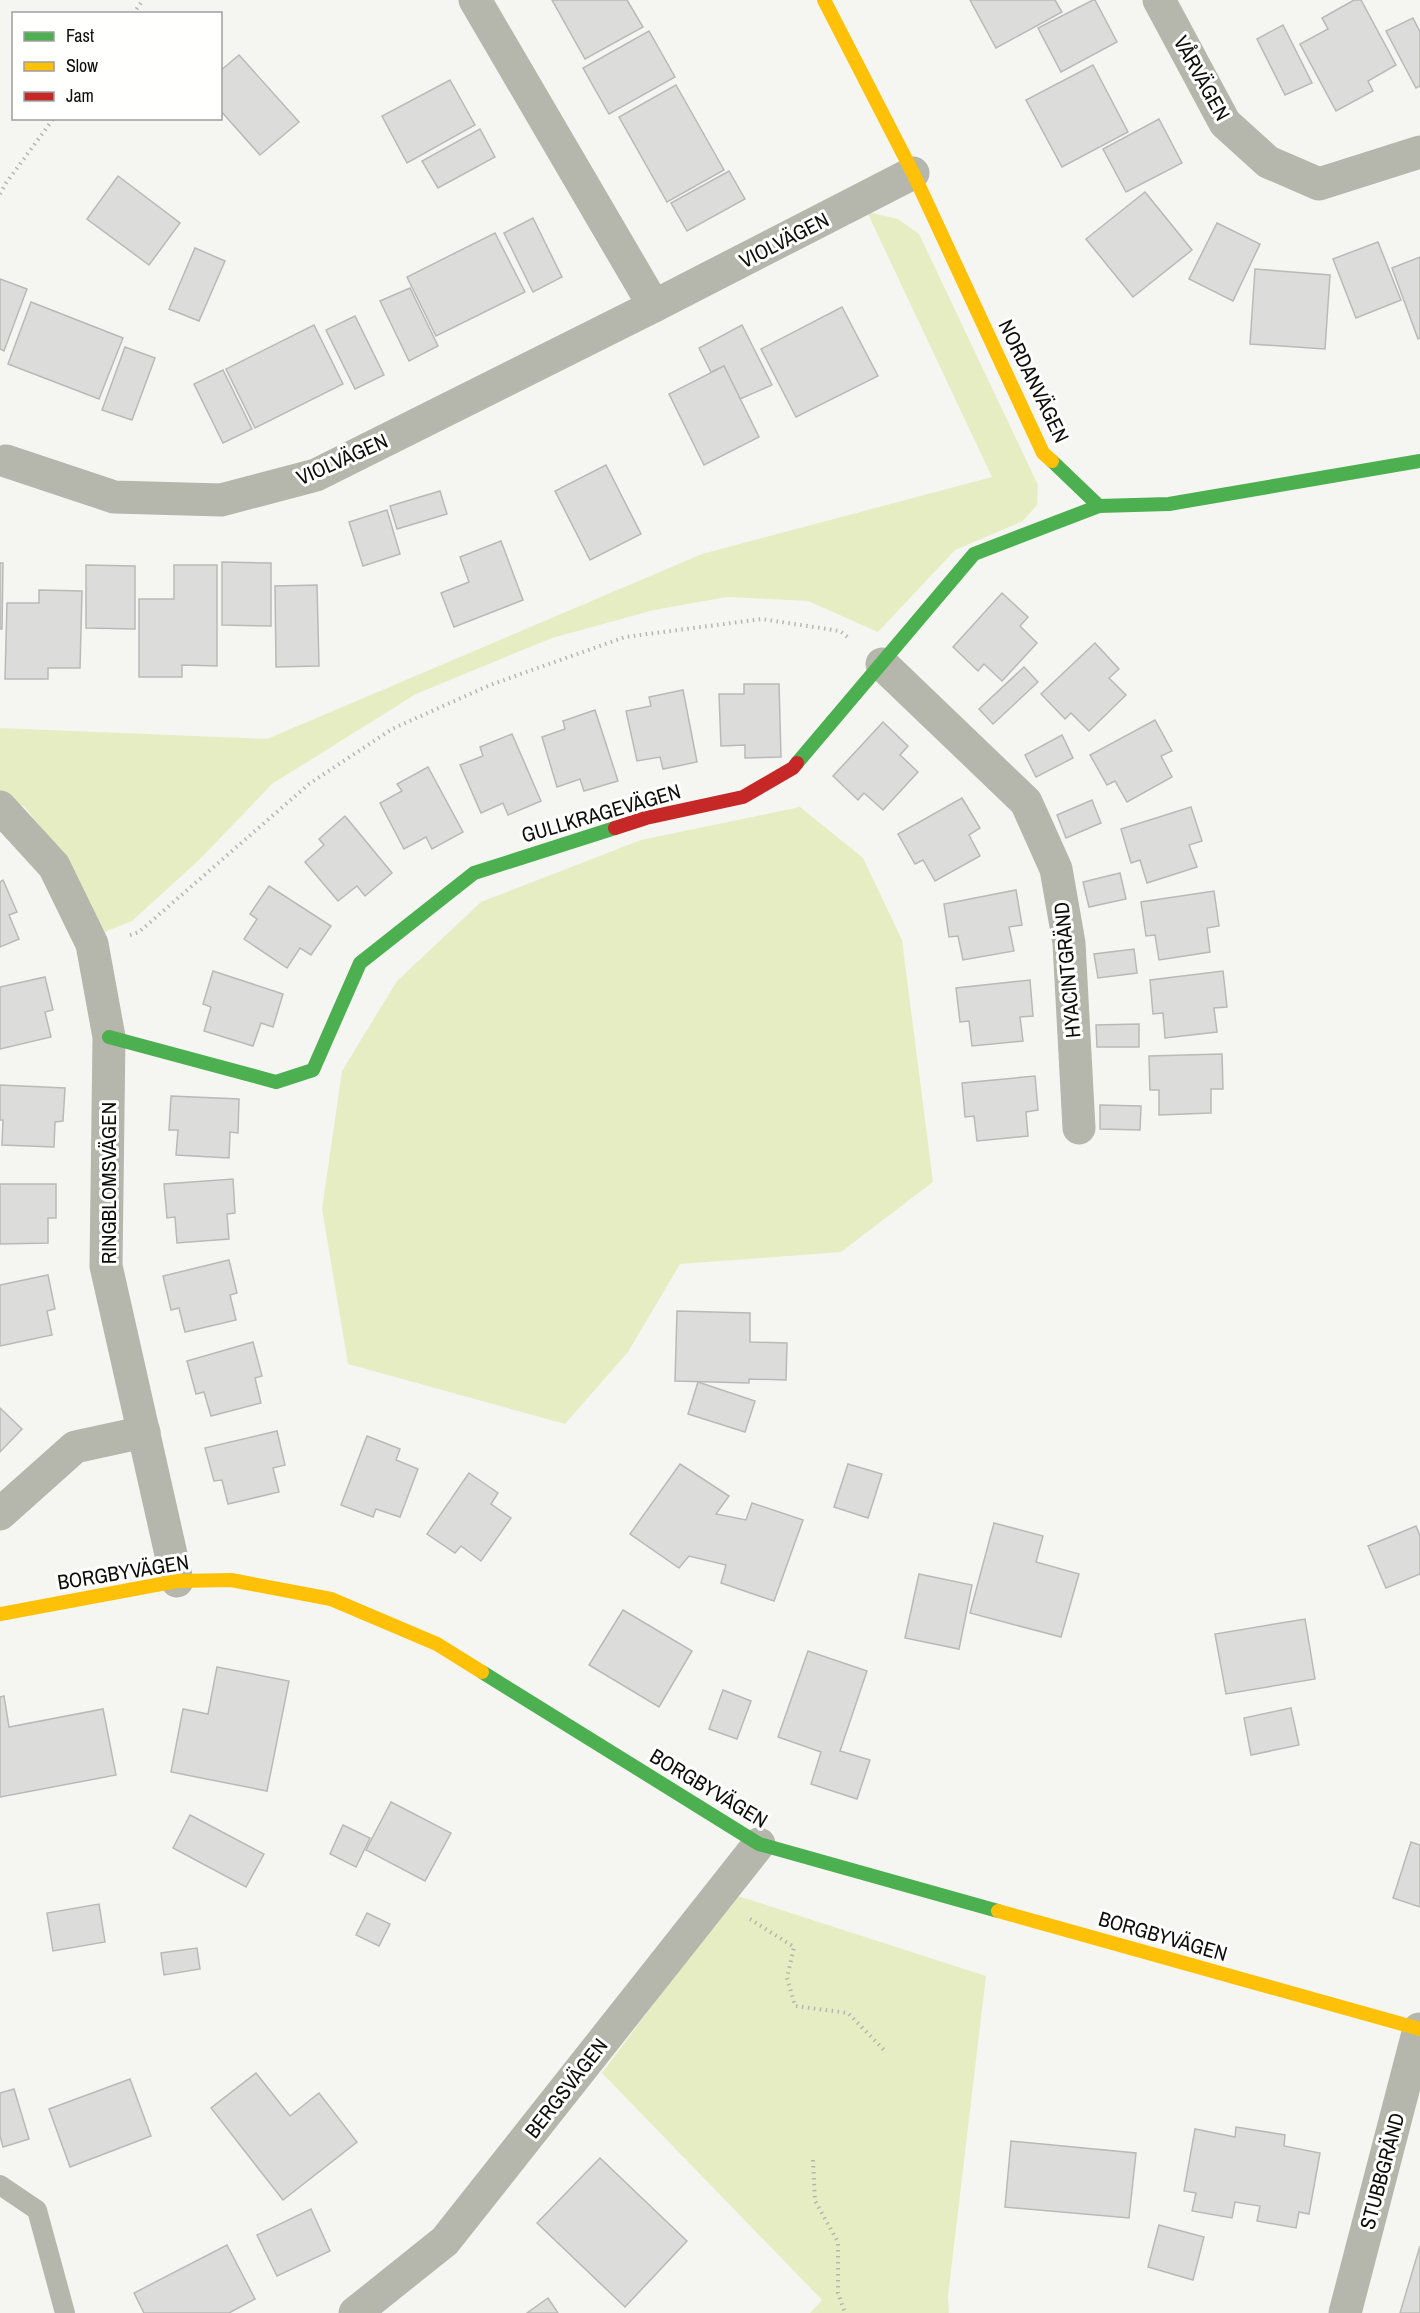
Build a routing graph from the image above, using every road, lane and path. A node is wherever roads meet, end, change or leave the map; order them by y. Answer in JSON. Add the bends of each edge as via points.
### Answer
{"nodes":[{"id":1,"x":475,"y":0,"type":"edge"},
{"id":2,"x":824,"y":0,"type":"edge"},
{"id":3,"x":1159,"y":0,"type":"edge"},
{"id":4,"x":53,"y":120,"type":"edge"},
{"id":5,"x":1420,"y":152,"type":"edge"},
{"id":6,"x":913,"y":174,"type":"junction"},
{"id":7,"x":0,"y":177,"type":"edge"},
{"id":8,"x":6,"y":183,"type":"junction"},
{"id":9,"x":0,"y":195,"type":"edge"},
{"id":10,"x":654,"y":306,"type":"junction"},
{"id":11,"x":6,"y":461,"type":"dead end"},
{"id":12,"x":1420,"y":461,"type":"edge"},
{"id":13,"x":1099,"y":506,"type":"junction"},
{"id":14,"x":882,"y":664,"type":"junction"},
{"id":15,"x":0,"y":807,"type":"edge"},
{"id":16,"x":92,"y":944,"type":"junction"},
{"id":17,"x":109,"y":1037,"type":"junction"},
{"id":18,"x":1079,"y":1128,"type":"dead end"},
{"id":19,"x":144,"y":1432,"type":"junction"},
{"id":20,"x":0,"y":1514,"type":"edge"},
{"id":21,"x":177,"y":1581,"type":"junction"},
{"id":22,"x":0,"y":1614,"type":"edge"},
{"id":23,"x":759,"y":1844,"type":"junction"},
{"id":24,"x":724,"y":1889,"type":"junction"},
{"id":25,"x":1419,"y":2029,"type":"edge"},
{"id":26,"x":886,"y":2052,"type":"dead end"},
{"id":27,"x":813,"y":2160,"type":"dead end"},
{"id":28,"x":0,"y":2185,"type":"edge"},
{"id":29,"x":65,"y":2313,"type":"edge"},
{"id":30,"x":355,"y":2313,"type":"edge"},
{"id":31,"x":845,"y":2313,"type":"edge"},
{"id":32,"x":1344,"y":2313,"type":"edge"}],
"edges":[{"from":1,"to":10,"type":"street"},
{"from":2,"to":6,"type":"street","name":"NORDANVÄGEN"},
{"from":3,"to":5,"type":"street","name":"VÅRVÄGEN","via":[[1225,123],[1268,162],[1319,184]]},
{"from":4,"to":8,"type":"path"},
{"from":6,"to":10,"type":"street","name":"VIOLVÄGEN"},
{"from":6,"to":13,"type":"street","name":"NORDANVÄGEN","via":[[1043,453]]},
{"from":7,"to":8,"type":"path"},
{"from":8,"to":9,"type":"path"},
{"from":10,"to":11,"type":"street","name":"VIOLVÄGEN","via":[[316,475],[221,500],[114,497]]},
{"from":12,"to":13,"type":"street","via":[[1169,504]]},
{"from":13,"to":14,"type":"street","name":"GULLKRAGEVÄGEN","via":[[974,554]]},
{"from":14,"to":16,"type":"path","via":[[840,631],[762,619],[625,637],[490,685],[383,735],[309,783],[139,932]]},
{"from":14,"to":17,"type":"street","name":"GULLKRAGEVÄGEN","via":[[793,768],[743,797],[646,818],[474,873],[360,963],[313,1070],[276,1082]]},
{"from":14,"to":18,"type":"street","name":"HYACINTGRÄND","via":[[1026,802],[1056,869],[1069,943]]},
{"from":15,"to":16,"type":"street","name":"RINGBLOMSVÄGEN","via":[[54,867]]},
{"from":16,"to":17,"type":"street","name":"RINGBLOMSVÄGEN"},
{"from":17,"to":19,"type":"street","name":"RINGBLOMSVÄGEN","via":[[106,1266]]},
{"from":19,"to":20,"type":"street","via":[[75,1447]]},
{"from":19,"to":21,"type":"street","name":"RINGBLOMSVÄGEN"},
{"from":21,"to":22,"type":"street","name":"BORGBYVÄGEN"},
{"from":21,"to":23,"type":"street","name":"BORGBYVÄGEN","via":[[231,1580],[331,1599],[437,1644]]},
{"from":23,"to":24,"type":"street","name":"BERGSVÄGEN"},
{"from":23,"to":25,"type":"street","name":"BORGBYVÄGEN"},
{"from":24,"to":26,"type":"path","via":[[753,1923],[794,1947],[788,1978],[795,2006],[848,2013]]},
{"from":24,"to":30,"type":"street","name":"BERGSVÄGEN","via":[[445,2241]]},
{"from":25,"to":32,"type":"street","name":"STUBBGRÄND"},
{"from":27,"to":31,"type":"path","via":[[815,2201],[838,2242],[837,2293]]},
{"from":28,"to":29,"type":"lane","via":[[37,2210]]}]}
